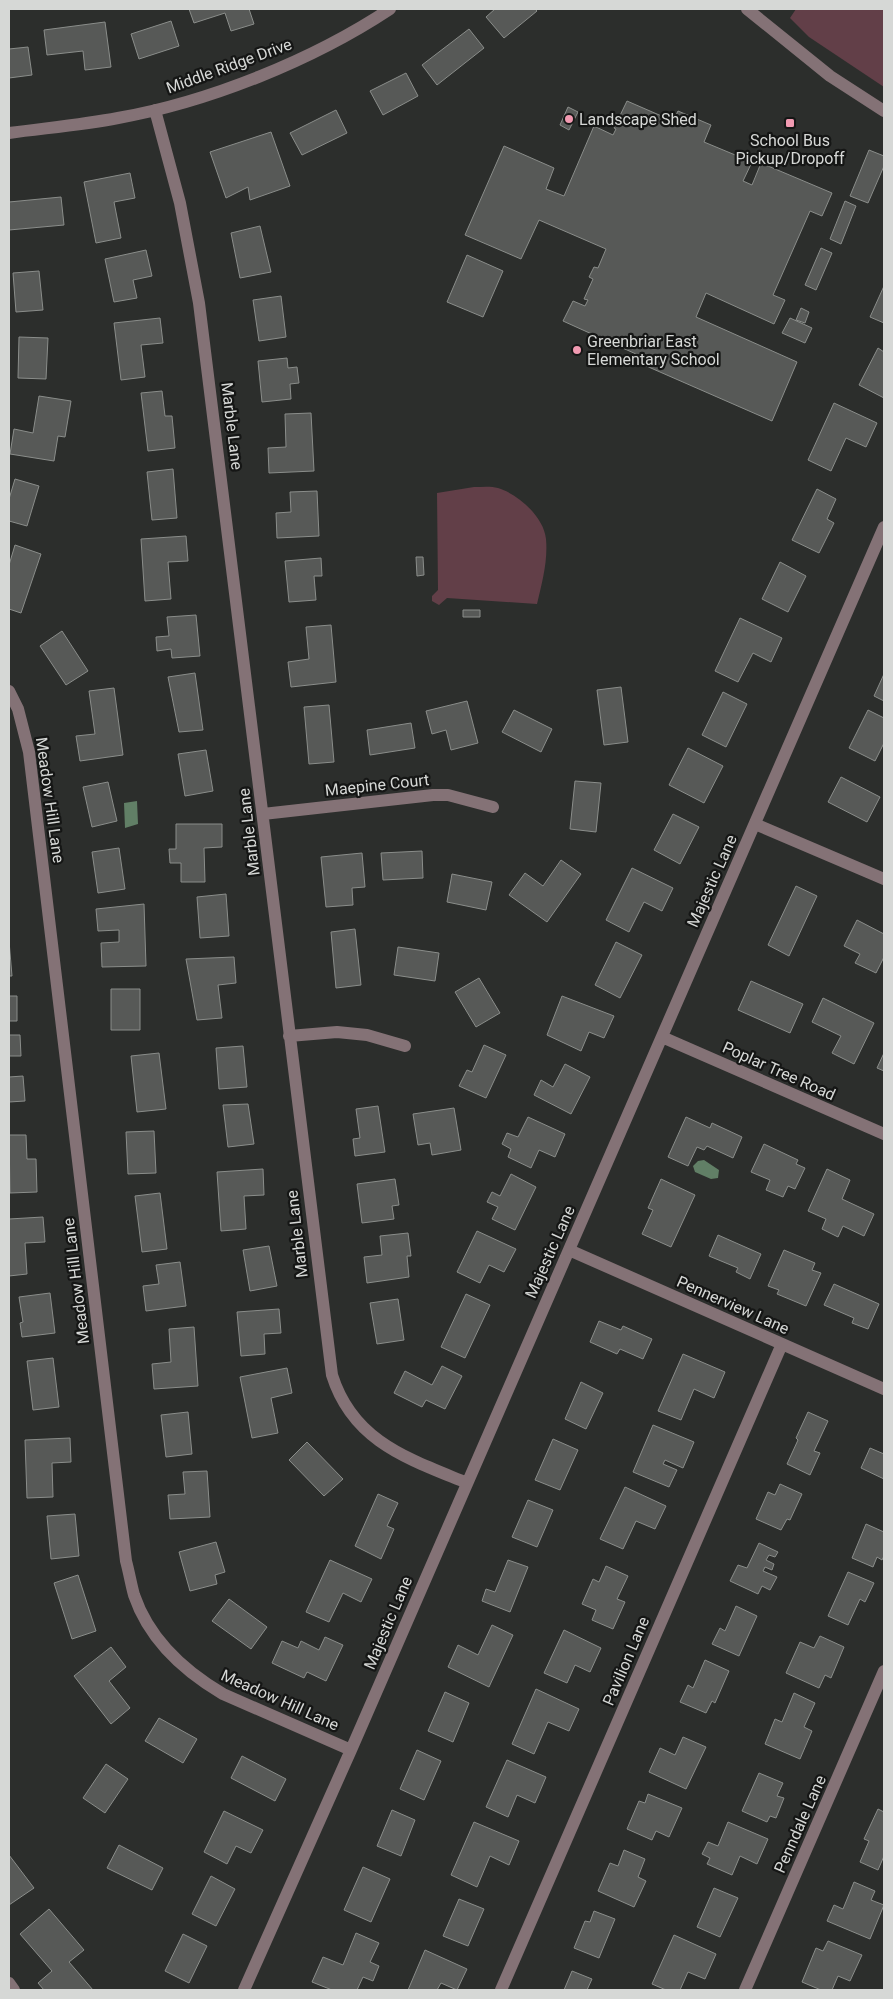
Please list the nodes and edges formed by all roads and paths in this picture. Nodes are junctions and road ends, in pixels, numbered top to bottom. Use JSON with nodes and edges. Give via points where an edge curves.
{"nodes":[{"id":1,"x":390,"y":9,"type":"edge"},
{"id":2,"x":747,"y":9,"type":"edge"},
{"id":3,"x":155,"y":110,"type":"junction"},
{"id":4,"x":884,"y":111,"type":"edge"},
{"id":5,"x":9,"y":133,"type":"edge"},
{"id":6,"x":884,"y":527,"type":"edge"},
{"id":7,"x":9,"y":691,"type":"edge"},
{"id":8,"x":493,"y":807,"type":"dead end"},
{"id":9,"x":263,"y":814,"type":"junction"},
{"id":10,"x":755,"y":824,"type":"junction"},
{"id":11,"x":884,"y":880,"type":"edge"},
{"id":12,"x":290,"y":1036,"type":"junction"},
{"id":13,"x":662,"y":1037,"type":"junction"},
{"id":14,"x":405,"y":1046,"type":"dead end"},
{"id":15,"x":884,"y":1134,"type":"edge"},
{"id":16,"x":569,"y":1250,"type":"junction"},
{"id":17,"x":782,"y":1344,"type":"junction"},
{"id":18,"x":884,"y":1389,"type":"edge"},
{"id":19,"x":467,"y":1483,"type":"junction"},
{"id":20,"x":884,"y":1671,"type":"edge"},
{"id":21,"x":351,"y":1750,"type":"junction"},
{"id":22,"x":9,"y":1983,"type":"edge"},
{"id":23,"x":14,"y":1990,"type":"edge"},
{"id":24,"x":244,"y":1990,"type":"edge"},
{"id":25,"x":500,"y":1990,"type":"edge"},
{"id":26,"x":745,"y":1990,"type":"edge"}],
"edges":[{"from":1,"to":3,"type":"street","name":"Middle Ridge Drive","via":[[330,44],[266,73]]},
{"from":2,"to":4,"type":"street","via":[[830,76]]},
{"from":3,"to":5,"type":"street","name":"Middle Ridge Drive","via":[[90,123]]},
{"from":3,"to":9,"type":"street","name":"Marble Lane","via":[[180,203],[199,303]]},
{"from":6,"to":10,"type":"street","name":"Majestic Lane"},
{"from":7,"to":21,"type":"street","name":"Meadow Hill Lane","via":[[18,709],[29,752],[126,1561],[135,1595],[158,1638],[173,1657],[203,1682],[223,1694]]},
{"from":8,"to":9,"type":"street","name":"Maepine Court","via":[[448,795],[433,795]]},
{"from":9,"to":12,"type":"street","name":"Marble Lane"},
{"from":10,"to":11,"type":"street"},
{"from":10,"to":13,"type":"street","name":"Majestic Lane"},
{"from":12,"to":14,"type":"street","via":[[337,1032],[366,1035]]},
{"from":12,"to":19,"type":"street","name":"Marble Lane","via":[[336,1388],[369,1435],[412,1460]]},
{"from":13,"to":15,"type":"street","name":"Poplar Tree Road"},
{"from":13,"to":16,"type":"street","name":"Majestic Lane"},
{"from":16,"to":17,"type":"street","name":"Pennerview Lane"},
{"from":16,"to":19,"type":"street","name":"Majestic Lane"},
{"from":17,"to":18,"type":"street","name":"Pennerview Lane"},
{"from":17,"to":25,"type":"street","name":"Pavilion Lane"},
{"from":19,"to":21,"type":"street","name":"Majestic Lane"},
{"from":20,"to":26,"type":"street","name":"Penndale Lane"},
{"from":21,"to":24,"type":"street","name":"Majestic Lane"},
{"from":22,"to":23,"type":"street"}]}
